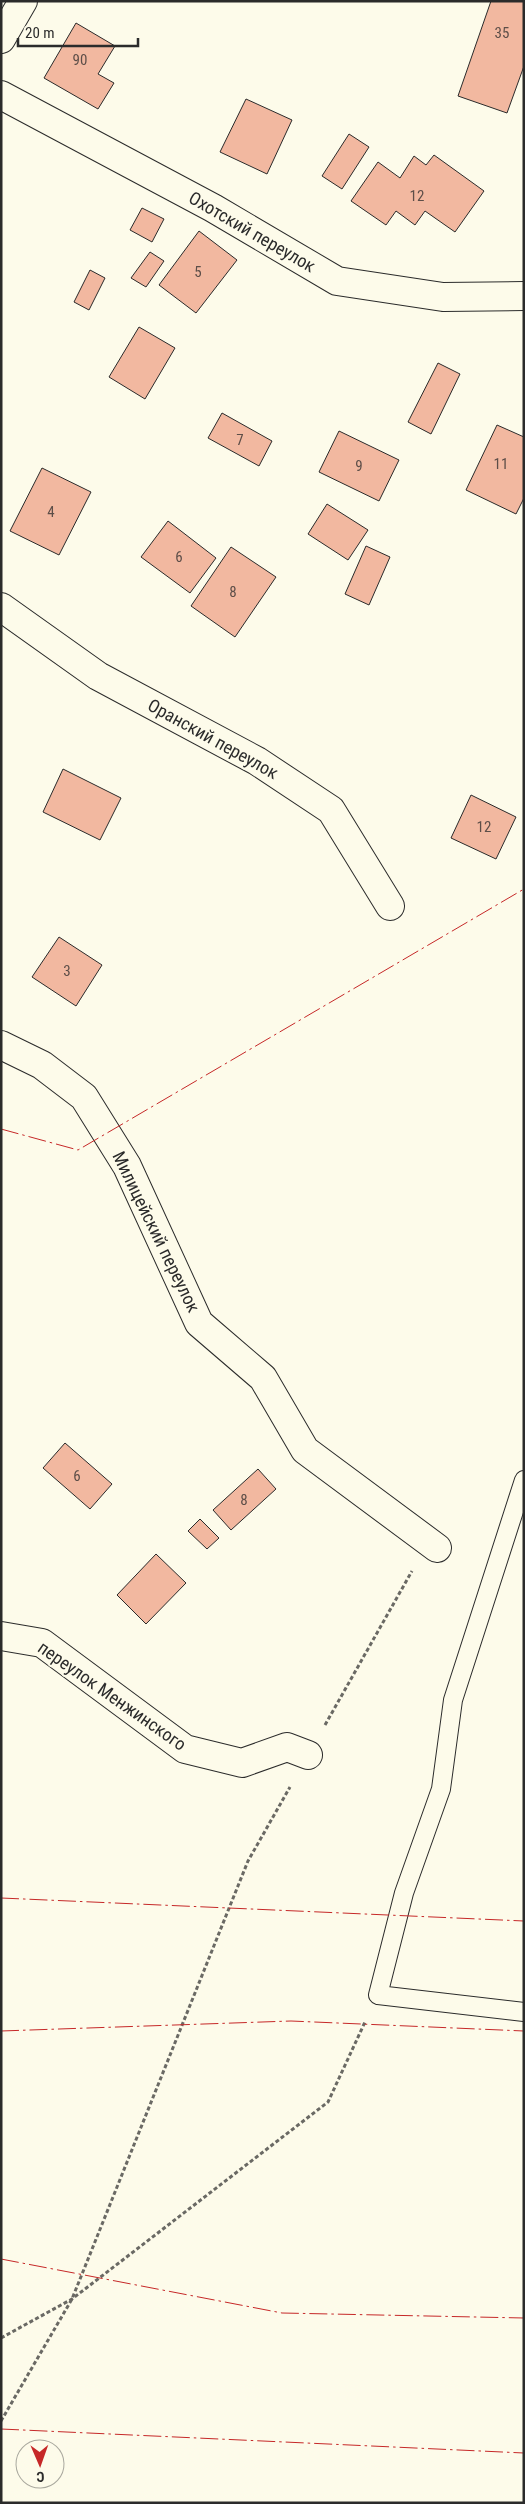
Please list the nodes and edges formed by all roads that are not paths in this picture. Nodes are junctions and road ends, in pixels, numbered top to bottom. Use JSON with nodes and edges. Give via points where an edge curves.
{"nodes":[{"id":1,"x":23,"y":1,"type":"edge"},
{"id":2,"x":1,"y":39,"type":"edge"},
{"id":3,"x":1,"y":96,"type":"edge"},
{"id":4,"x":524,"y":296,"type":"edge"},
{"id":5,"x":1,"y":608,"type":"edge"},
{"id":6,"x":390,"y":906,"type":"dead end"},
{"id":7,"x":1,"y":1045,"type":"edge"},
{"id":8,"x":524,"y":1480,"type":"edge"},
{"id":9,"x":437,"y":1548,"type":"road end"},
{"id":10,"x":1,"y":1636,"type":"edge"},
{"id":11,"x":308,"y":1755,"type":"road end"},
{"id":12,"x":524,"y":2012,"type":"edge"}],
"edges":[{"from":1,"to":2,"type":"street"},
{"from":3,"to":4,"type":"street","name":"Охотский переулок","via":[[213,208],[337,281],[443,297]]},
{"from":5,"to":6,"type":"street","name":"Оранский переулок","via":[[98,676],[257,761],[331,810]]},
{"from":7,"to":9,"type":"street","name":"Милицейский переулок","via":[[42,1065],[84,1097],[127,1166],[199,1323],[263,1378],[305,1450]]},
{"from":8,"to":12,"type":"lane","via":[[453,1700],[441,1789],[404,1893],[378,1995]]},
{"from":10,"to":11,"type":"street","name":"переулок Менжинского","via":[[42,1642],[185,1749],[242,1763],[288,1748]]}]}
